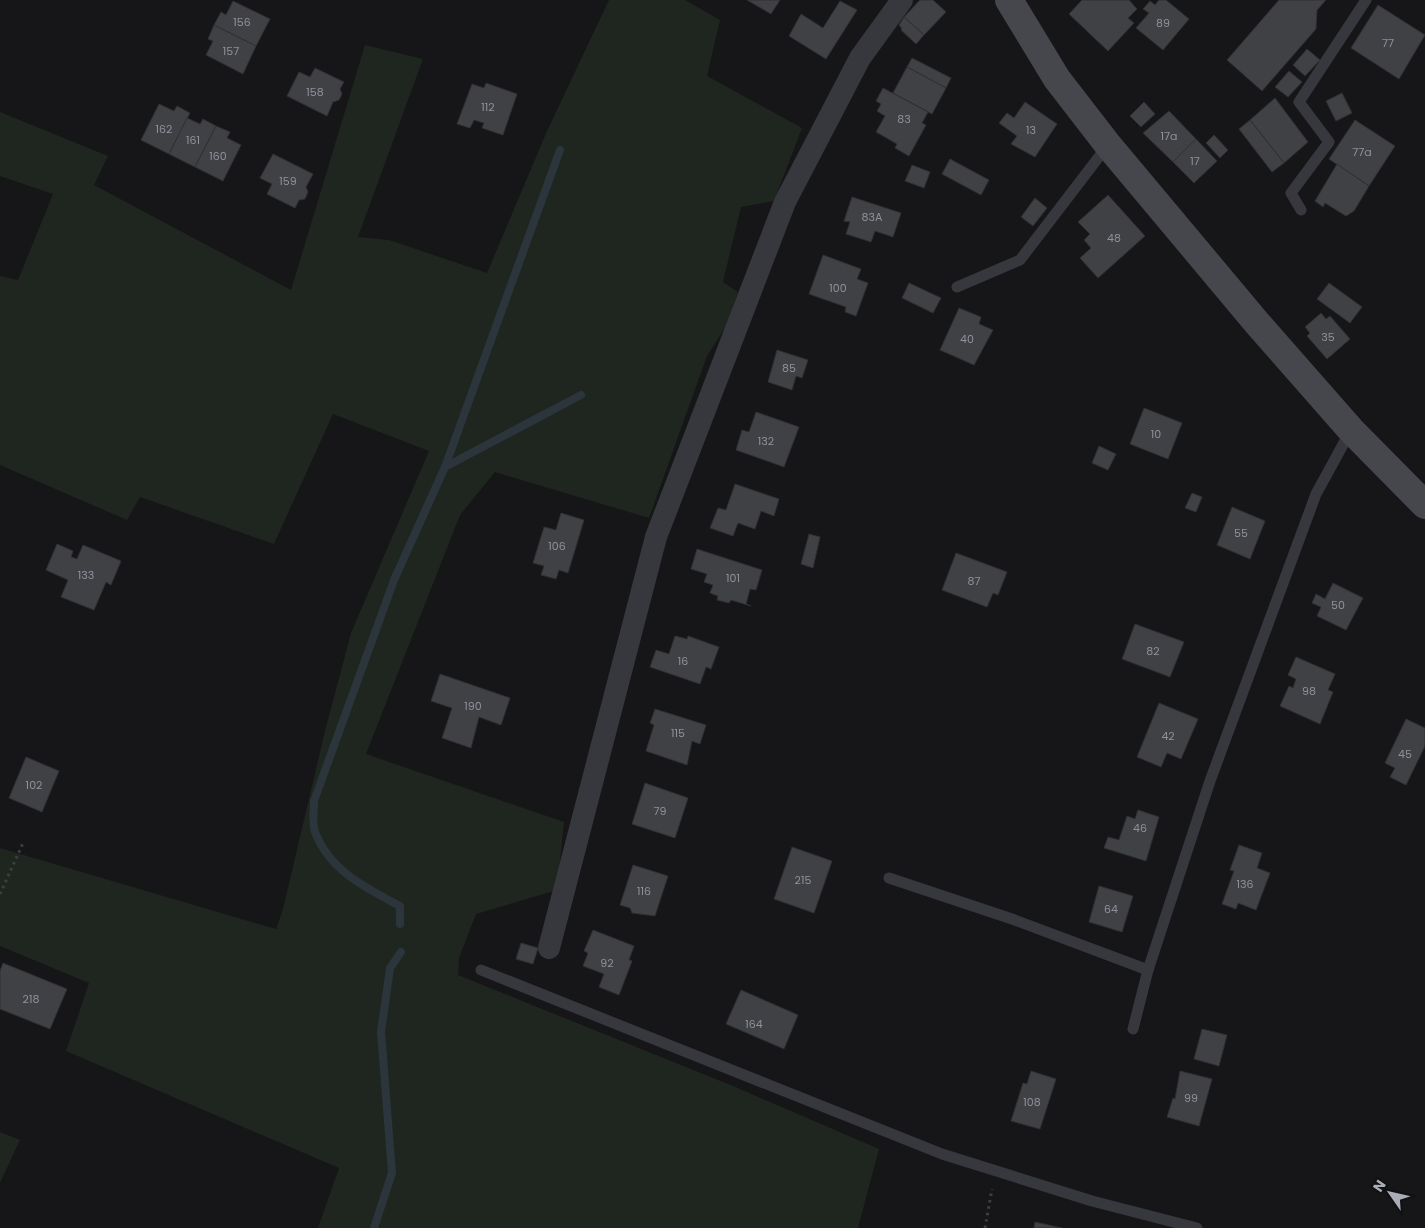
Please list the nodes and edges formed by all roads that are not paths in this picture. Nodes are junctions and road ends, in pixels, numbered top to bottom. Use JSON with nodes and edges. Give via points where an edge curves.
{"nodes":[{"id":1,"x":902,"y":0,"type":"edge"},
{"id":2,"x":1009,"y":0,"type":"edge"},
{"id":3,"x":1366,"y":0,"type":"edge"},
{"id":4,"x":1108,"y":145,"type":"junction"},
{"id":5,"x":1301,"y":210,"type":"dead end"},
{"id":6,"x":957,"y":288,"type":"dead end"},
{"id":7,"x":1351,"y":430,"type":"junction"},
{"id":8,"x":1425,"y":505,"type":"edge"},
{"id":9,"x":889,"y":878,"type":"dead end"},
{"id":10,"x":549,"y":948,"type":"dead end"},
{"id":11,"x":481,"y":970,"type":"dead end"},
{"id":12,"x":1148,"y":970,"type":"junction"},
{"id":13,"x":1133,"y":1029,"type":"dead end"},
{"id":14,"x":1197,"y":1228,"type":"edge"}],
"edges":[{"from":1,"to":10,"type":"street","via":[[860,58],[785,202],[656,537]]},
{"from":2,"to":4,"type":"main road","via":[[1057,79]]},
{"from":3,"to":5,"type":"lane","via":[[1298,102],[1329,142],[1291,193]]},
{"from":4,"to":6,"type":"lane","via":[[1020,260]]},
{"from":4,"to":7,"type":"main road"},
{"from":7,"to":8,"type":"main road"},
{"from":7,"to":12,"type":"lane","via":[[1316,494],[1210,781]]},
{"from":9,"to":12,"type":"lane","via":[[1012,919]]},
{"from":11,"to":14,"type":"lane","via":[[942,1154],[1092,1202]]},
{"from":12,"to":13,"type":"lane"}]}
